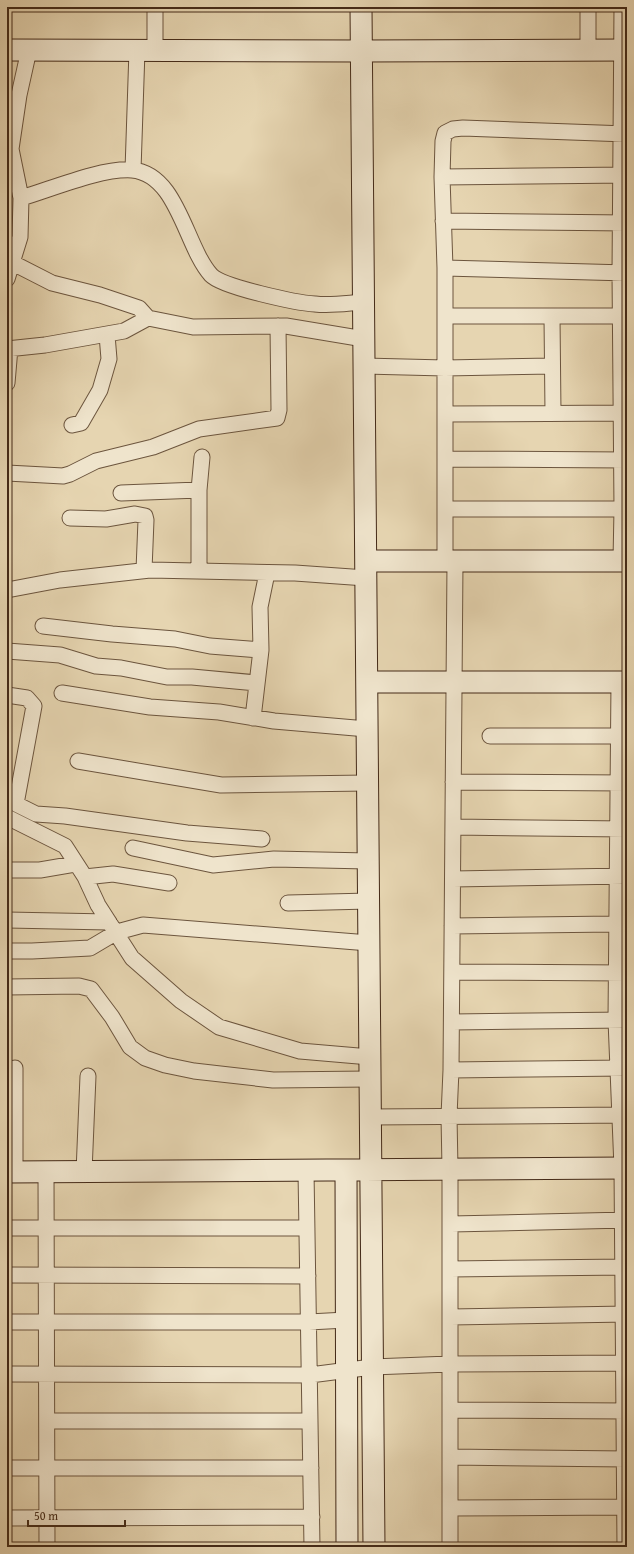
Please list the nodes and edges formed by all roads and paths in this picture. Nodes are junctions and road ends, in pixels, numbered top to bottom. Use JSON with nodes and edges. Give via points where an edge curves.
{"nodes":[{"id":1,"x":155,"y":7,"type":"edge"},
{"id":2,"x":361,"y":7,"type":"edge"},
{"id":3,"x":588,"y":7,"type":"edge"},
{"id":4,"x":622,"y":7,"type":"edge"},
{"id":5,"x":7,"y":50,"type":"edge"},
{"id":6,"x":29,"y":50,"type":"junction"},
{"id":7,"x":146,"y":50,"type":"junction"},
{"id":8,"x":588,"y":50,"type":"junction"},
{"id":9,"x":624,"y":50,"type":"edge"},
{"id":10,"x":362,"y":51,"type":"junction"},
{"id":11,"x":18,"y":95,"type":"junction"},
{"id":12,"x":7,"y":117,"type":"edge"},
{"id":13,"x":624,"y":134,"type":"edge"},
{"id":14,"x":133,"y":170,"type":"junction"},
{"id":15,"x":624,"y":175,"type":"edge"},
{"id":16,"x":442,"y":177,"type":"junction"},
{"id":17,"x":21,"y":198,"type":"junction"},
{"id":18,"x":443,"y":221,"type":"junction"},
{"id":19,"x":624,"y":223,"type":"edge"},
{"id":20,"x":10,"y":261,"type":"edge"},
{"id":21,"x":445,"y":268,"type":"junction"},
{"id":22,"x":623,"y":273,"type":"edge"},
{"id":23,"x":7,"y":279,"type":"edge"},
{"id":24,"x":364,"y":302,"type":"junction"},
{"id":25,"x":445,"y":316,"type":"junction"},
{"id":26,"x":624,"y":316,"type":"edge"},
{"id":27,"x":552,"y":317,"type":"junction"},
{"id":28,"x":148,"y":318,"type":"junction"},
{"id":29,"x":278,"y":326,"type":"junction"},
{"id":30,"x":107,"y":335,"type":"junction"},
{"id":31,"x":364,"y":339,"type":"junction"},
{"id":32,"x":8,"y":349,"type":"edge"},
{"id":33,"x":364,"y":366,"type":"junction"},
{"id":34,"x":552,"y":366,"type":"junction"},
{"id":35,"x":624,"y":367,"type":"edge"},
{"id":36,"x":445,"y":368,"type":"junction"},
{"id":37,"x":7,"y":383,"type":"edge"},
{"id":38,"x":553,"y":413,"type":"junction"},
{"id":39,"x":624,"y":413,"type":"edge"},
{"id":40,"x":445,"y":414,"type":"junction"},
{"id":41,"x":72,"y":425,"type":"dead end"},
{"id":42,"x":202,"y":457,"type":"dead end"},
{"id":43,"x":445,"y":459,"type":"junction"},
{"id":44,"x":625,"y":460,"type":"edge"},
{"id":45,"x":7,"y":473,"type":"edge"},
{"id":46,"x":198,"y":490,"type":"junction"},
{"id":47,"x":121,"y":493,"type":"dead end"},
{"id":48,"x":445,"y":509,"type":"junction"},
{"id":49,"x":625,"y":509,"type":"edge"},
{"id":50,"x":70,"y":518,"type":"dead end"},
{"id":51,"x":624,"y":561,"type":"edge"},
{"id":52,"x":450,"y":562,"type":"junction"},
{"id":53,"x":144,"y":570,"type":"junction"},
{"id":54,"x":366,"y":570,"type":"junction"},
{"id":55,"x":198,"y":571,"type":"junction"},
{"id":56,"x":267,"y":573,"type":"junction"},
{"id":57,"x":7,"y":590,"type":"edge"},
{"id":58,"x":42,"y":626,"type":"dead end"},
{"id":59,"x":260,"y":650,"type":"junction"},
{"id":60,"x":7,"y":651,"type":"edge"},
{"id":61,"x":367,"y":682,"type":"junction"},
{"id":62,"x":623,"y":682,"type":"edge"},
{"id":63,"x":454,"y":683,"type":"junction"},
{"id":64,"x":257,"y":684,"type":"junction"},
{"id":65,"x":62,"y":692,"type":"dead end"},
{"id":66,"x":7,"y":695,"type":"edge"},
{"id":67,"x":253,"y":718,"type":"junction"},
{"id":68,"x":367,"y":729,"type":"junction"},
{"id":69,"x":490,"y":736,"type":"dead end"},
{"id":70,"x":623,"y":736,"type":"edge"},
{"id":71,"x":78,"y":761,"type":"dead end"},
{"id":72,"x":453,"y":782,"type":"junction"},
{"id":73,"x":368,"y":783,"type":"junction"},
{"id":74,"x":623,"y":783,"type":"edge"},
{"id":75,"x":7,"y":817,"type":"edge"},
{"id":76,"x":453,"y":828,"type":"junction"},
{"id":77,"x":623,"y":829,"type":"edge"},
{"id":78,"x":262,"y":840,"type":"dead end"},
{"id":79,"x":133,"y":848,"type":"dead end"},
{"id":80,"x":368,"y":861,"type":"junction"},
{"id":81,"x":75,"y":864,"type":"junction"},
{"id":82,"x":7,"y":870,"type":"edge"},
{"id":83,"x":622,"y":876,"type":"edge"},
{"id":84,"x":85,"y":877,"type":"junction"},
{"id":85,"x":452,"y":879,"type":"junction"},
{"id":86,"x":168,"y":883,"type":"dead end"},
{"id":87,"x":369,"y":901,"type":"junction"},
{"id":88,"x":288,"y":903,"type":"dead end"},
{"id":89,"x":7,"y":920,"type":"edge"},
{"id":90,"x":615,"y":924,"type":"junction"},
{"id":91,"x":452,"y":926,"type":"junction"},
{"id":92,"x":113,"y":927,"type":"junction"},
{"id":93,"x":369,"y":943,"type":"junction"},
{"id":94,"x":7,"y":951,"type":"edge"},
{"id":95,"x":452,"y":972,"type":"junction"},
{"id":96,"x":621,"y":973,"type":"edge"},
{"id":97,"x":7,"y":987,"type":"edge"},
{"id":98,"x":621,"y":1020,"type":"edge"},
{"id":99,"x":452,"y":1022,"type":"junction"},
{"id":100,"x":370,"y":1057,"type":"junction"},
{"id":101,"x":15,"y":1068,"type":"dead end"},
{"id":102,"x":622,"y":1068,"type":"edge"},
{"id":103,"x":451,"y":1070,"type":"junction"},
{"id":104,"x":88,"y":1076,"type":"dead end"},
{"id":105,"x":370,"y":1079,"type":"junction"},
{"id":106,"x":623,"y":1115,"type":"edge"},
{"id":107,"x":370,"y":1116,"type":"junction"},
{"id":108,"x":449,"y":1116,"type":"junction"},
{"id":109,"x":624,"y":1168,"type":"edge"},
{"id":110,"x":450,"y":1169,"type":"junction"},
{"id":111,"x":346,"y":1170,"type":"junction"},
{"id":112,"x":371,"y":1170,"type":"junction"},
{"id":113,"x":306,"y":1171,"type":"junction"},
{"id":114,"x":11,"y":1172,"type":"edge"},
{"id":115,"x":46,"y":1172,"type":"junction"},
{"id":116,"x":84,"y":1172,"type":"junction"},
{"id":117,"x":625,"y":1220,"type":"edge"},
{"id":118,"x":450,"y":1224,"type":"junction"},
{"id":119,"x":7,"y":1228,"type":"edge"},
{"id":120,"x":46,"y":1228,"type":"junction"},
{"id":121,"x":307,"y":1228,"type":"junction"},
{"id":122,"x":625,"y":1267,"type":"edge"},
{"id":123,"x":450,"y":1269,"type":"junction"},
{"id":124,"x":7,"y":1275,"type":"edge"},
{"id":125,"x":47,"y":1275,"type":"junction"},
{"id":126,"x":308,"y":1276,"type":"junction"},
{"id":127,"x":625,"y":1314,"type":"edge"},
{"id":128,"x":451,"y":1317,"type":"junction"},
{"id":129,"x":346,"y":1320,"type":"junction"},
{"id":130,"x":7,"y":1322,"type":"edge"},
{"id":131,"x":47,"y":1322,"type":"junction"},
{"id":132,"x":309,"y":1322,"type":"junction"},
{"id":133,"x":625,"y":1363,"type":"edge"},
{"id":134,"x":450,"y":1364,"type":"junction"},
{"id":135,"x":372,"y":1367,"type":"junction"},
{"id":136,"x":347,"y":1370,"type":"junction"},
{"id":137,"x":47,"y":1373,"type":"junction"},
{"id":138,"x":7,"y":1374,"type":"edge"},
{"id":139,"x":310,"y":1375,"type":"junction"},
{"id":140,"x":451,"y":1410,"type":"junction"},
{"id":141,"x":626,"y":1411,"type":"edge"},
{"id":142,"x":47,"y":1421,"type":"junction"},
{"id":143,"x":310,"y":1421,"type":"junction"},
{"id":144,"x":450,"y":1457,"type":"junction"},
{"id":145,"x":625,"y":1459,"type":"edge"},
{"id":146,"x":47,"y":1467,"type":"junction"},
{"id":147,"x":7,"y":1468,"type":"edge"},
{"id":148,"x":311,"y":1468,"type":"junction"},
{"id":149,"x":625,"y":1507,"type":"junction"},
{"id":150,"x":450,"y":1508,"type":"junction"},
{"id":151,"x":312,"y":1517,"type":"junction"},
{"id":152,"x":7,"y":1518,"type":"edge"},
{"id":153,"x":47,"y":1518,"type":"junction"},
{"id":154,"x":47,"y":1547,"type":"edge"},
{"id":155,"x":312,"y":1547,"type":"edge"},
{"id":156,"x":347,"y":1547,"type":"edge"},
{"id":157,"x":374,"y":1547,"type":"edge"},
{"id":158,"x":450,"y":1547,"type":"edge"},
{"id":159,"x":625,"y":1547,"type":"edge"}],
"edges":[{"from":1,"to":7,"type":"street"},
{"from":2,"to":10,"type":"street"},
{"from":3,"to":8,"type":"street"},
{"from":4,"to":9,"type":"street"},
{"from":5,"to":6,"type":"street"},
{"from":6,"to":7,"type":"street"},
{"from":6,"to":11,"type":"street"},
{"from":7,"to":10,"type":"street"},
{"from":7,"to":14,"type":"street"},
{"from":8,"to":9,"type":"street"},
{"from":8,"to":10,"type":"street"},
{"from":9,"to":13,"type":"street"},
{"from":10,"to":24,"type":"street"},
{"from":11,"to":12,"type":"street"},
{"from":11,"to":17,"type":"street","via":[[11,149]]},
{"from":13,"to":15,"type":"street"},
{"from":13,"to":16,"type":"street","via":[[453,129],[445,133],[443,141]]},
{"from":14,"to":17,"type":"street","via":[[101,173]]},
{"from":14,"to":24,"type":"street","via":[[154,178],[164,188],[177,209],[188,236],[211,275],[218,281],[306,303]]},
{"from":15,"to":16,"type":"street"},
{"from":15,"to":19,"type":"street"},
{"from":16,"to":18,"type":"street"},
{"from":17,"to":20,"type":"street","via":[[20,237]]},
{"from":18,"to":19,"type":"street"},
{"from":18,"to":21,"type":"street"},
{"from":19,"to":22,"type":"street"},
{"from":20,"to":23,"type":"street"},
{"from":20,"to":28,"type":"street","via":[[52,283],[139,308]]},
{"from":21,"to":22,"type":"street"},
{"from":21,"to":25,"type":"street"},
{"from":22,"to":26,"type":"street"},
{"from":24,"to":31,"type":"street"},
{"from":25,"to":27,"type":"street"},
{"from":25,"to":36,"type":"street"},
{"from":26,"to":27,"type":"street"},
{"from":26,"to":35,"type":"street"},
{"from":27,"to":34,"type":"street"},
{"from":28,"to":29,"type":"street","via":[[193,327]]},
{"from":28,"to":30,"type":"street","via":[[124,331]]},
{"from":29,"to":31,"type":"street"},
{"from":29,"to":45,"type":"street","via":[[277,418],[199,429],[153,447],[96,461],[63,476]]},
{"from":30,"to":32,"type":"street"},
{"from":30,"to":41,"type":"street","via":[[108,359],[100,390],[81,423]]},
{"from":31,"to":33,"type":"street"},
{"from":32,"to":37,"type":"street"},
{"from":33,"to":36,"type":"street"},
{"from":33,"to":54,"type":"street"},
{"from":34,"to":36,"type":"street"},
{"from":34,"to":38,"type":"street"},
{"from":35,"to":39,"type":"street"},
{"from":36,"to":40,"type":"street"},
{"from":38,"to":39,"type":"street"},
{"from":38,"to":40,"type":"street"},
{"from":39,"to":44,"type":"street"},
{"from":40,"to":43,"type":"street"},
{"from":42,"to":46,"type":"street"},
{"from":43,"to":44,"type":"street"},
{"from":43,"to":48,"type":"street"},
{"from":44,"to":49,"type":"street"},
{"from":46,"to":47,"type":"street"},
{"from":46,"to":55,"type":"street"},
{"from":48,"to":49,"type":"street"},
{"from":48,"to":52,"type":"street"},
{"from":49,"to":51,"type":"street"},
{"from":50,"to":53,"type":"street","via":[[106,520],[135,514],[145,516]]},
{"from":51,"to":52,"type":"street"},
{"from":52,"to":54,"type":"street"},
{"from":52,"to":63,"type":"street"},
{"from":53,"to":55,"type":"street"},
{"from":53,"to":57,"type":"street","via":[[60,580]]},
{"from":54,"to":56,"type":"street"},
{"from":54,"to":61,"type":"street"},
{"from":55,"to":56,"type":"street"},
{"from":56,"to":59,"type":"street","via":[[260,607]]},
{"from":58,"to":59,"type":"street"},
{"from":59,"to":64,"type":"street"},
{"from":60,"to":64,"type":"street","via":[[60,655],[96,666],[167,677]]},
{"from":61,"to":63,"type":"street"},
{"from":61,"to":68,"type":"street"},
{"from":62,"to":63,"type":"street"},
{"from":62,"to":70,"type":"street"},
{"from":63,"to":72,"type":"street"},
{"from":64,"to":67,"type":"street"},
{"from":65,"to":67,"type":"street","via":[[150,707],[219,712]]},
{"from":66,"to":78,"type":"street","via":[[26,698],[34,706],[16,804],[36,814]]},
{"from":67,"to":68,"type":"street"},
{"from":68,"to":73,"type":"street"},
{"from":69,"to":70,"type":"street"},
{"from":70,"to":74,"type":"street"},
{"from":71,"to":73,"type":"street","via":[[221,785]]},
{"from":72,"to":74,"type":"street"},
{"from":72,"to":76,"type":"street"},
{"from":73,"to":80,"type":"street"},
{"from":74,"to":77,"type":"street"},
{"from":75,"to":81,"type":"street","via":[[65,846]]},
{"from":76,"to":77,"type":"street"},
{"from":76,"to":85,"type":"street"},
{"from":77,"to":83,"type":"street"},
{"from":79,"to":80,"type":"street","via":[[213,865],[274,859]]},
{"from":80,"to":87,"type":"street"},
{"from":81,"to":82,"type":"street","via":[[40,870]]},
{"from":81,"to":84,"type":"street"},
{"from":83,"to":85,"type":"street"},
{"from":83,"to":90,"type":"street"},
{"from":84,"to":86,"type":"street","via":[[113,874]]},
{"from":84,"to":92,"type":"street","via":[[98,905]]},
{"from":85,"to":91,"type":"street"},
{"from":87,"to":88,"type":"street"},
{"from":87,"to":93,"type":"street"},
{"from":89,"to":92,"type":"street"},
{"from":90,"to":91,"type":"street"},
{"from":90,"to":96,"type":"street"},
{"from":91,"to":95,"type":"street"},
{"from":92,"to":93,"type":"street","via":[[143,925]]},
{"from":92,"to":94,"type":"street","via":[[90,948]]},
{"from":92,"to":100,"type":"street","via":[[132,958],[181,1001],[219,1027],[300,1051]]},
{"from":93,"to":100,"type":"street"},
{"from":95,"to":96,"type":"street"},
{"from":95,"to":99,"type":"street"},
{"from":96,"to":98,"type":"street"},
{"from":97,"to":105,"type":"street","via":[[79,986],[91,989],[130,1047],[145,1058],[165,1065],[273,1080]]},
{"from":98,"to":99,"type":"street"},
{"from":98,"to":102,"type":"street"},
{"from":99,"to":103,"type":"street"},
{"from":100,"to":105,"type":"street"},
{"from":101,"to":114,"type":"street"},
{"from":102,"to":103,"type":"street"},
{"from":102,"to":106,"type":"street"},
{"from":103,"to":108,"type":"street"},
{"from":104,"to":116,"type":"street"},
{"from":105,"to":107,"type":"street"},
{"from":106,"to":108,"type":"street"},
{"from":106,"to":109,"type":"street"},
{"from":107,"to":108,"type":"street"},
{"from":107,"to":112,"type":"street"},
{"from":108,"to":110,"type":"street"},
{"from":109,"to":110,"type":"street"},
{"from":109,"to":117,"type":"street"},
{"from":110,"to":112,"type":"street"},
{"from":110,"to":118,"type":"street"},
{"from":111,"to":112,"type":"street"},
{"from":111,"to":113,"type":"street"},
{"from":111,"to":129,"type":"street"},
{"from":112,"to":135,"type":"street"},
{"from":113,"to":116,"type":"street"},
{"from":113,"to":121,"type":"street"},
{"from":114,"to":115,"type":"street"},
{"from":115,"to":116,"type":"street"},
{"from":115,"to":120,"type":"street"},
{"from":117,"to":118,"type":"street"},
{"from":117,"to":122,"type":"street"},
{"from":118,"to":123,"type":"street"},
{"from":119,"to":120,"type":"street"},
{"from":120,"to":121,"type":"street"},
{"from":120,"to":125,"type":"street"},
{"from":121,"to":126,"type":"street"},
{"from":122,"to":123,"type":"street"},
{"from":122,"to":127,"type":"street"},
{"from":123,"to":128,"type":"street"},
{"from":124,"to":125,"type":"street"},
{"from":125,"to":126,"type":"street"},
{"from":125,"to":131,"type":"street"},
{"from":126,"to":132,"type":"street"},
{"from":127,"to":128,"type":"street"},
{"from":127,"to":133,"type":"street"},
{"from":128,"to":134,"type":"street"},
{"from":129,"to":132,"type":"street"},
{"from":129,"to":136,"type":"street"},
{"from":130,"to":131,"type":"street"},
{"from":131,"to":132,"type":"street"},
{"from":131,"to":137,"type":"street"},
{"from":132,"to":139,"type":"street"},
{"from":133,"to":134,"type":"street"},
{"from":133,"to":141,"type":"street"},
{"from":134,"to":135,"type":"street"},
{"from":134,"to":140,"type":"street"},
{"from":135,"to":136,"type":"street"},
{"from":135,"to":157,"type":"street"},
{"from":136,"to":139,"type":"street"},
{"from":136,"to":156,"type":"street"},
{"from":137,"to":138,"type":"street"},
{"from":137,"to":139,"type":"street"},
{"from":137,"to":142,"type":"street"},
{"from":139,"to":143,"type":"street"},
{"from":140,"to":141,"type":"street"},
{"from":140,"to":144,"type":"street"},
{"from":141,"to":145,"type":"street"},
{"from":142,"to":143,"type":"street"},
{"from":142,"to":146,"type":"street"},
{"from":143,"to":148,"type":"street"},
{"from":144,"to":145,"type":"street"},
{"from":144,"to":150,"type":"street"},
{"from":145,"to":149,"type":"street"},
{"from":146,"to":147,"type":"street"},
{"from":146,"to":148,"type":"street"},
{"from":146,"to":153,"type":"street"},
{"from":148,"to":151,"type":"street"},
{"from":149,"to":150,"type":"street"},
{"from":149,"to":159,"type":"street"},
{"from":150,"to":158,"type":"street"},
{"from":151,"to":153,"type":"street"},
{"from":151,"to":155,"type":"street"},
{"from":152,"to":153,"type":"street"},
{"from":153,"to":154,"type":"street"}]}
